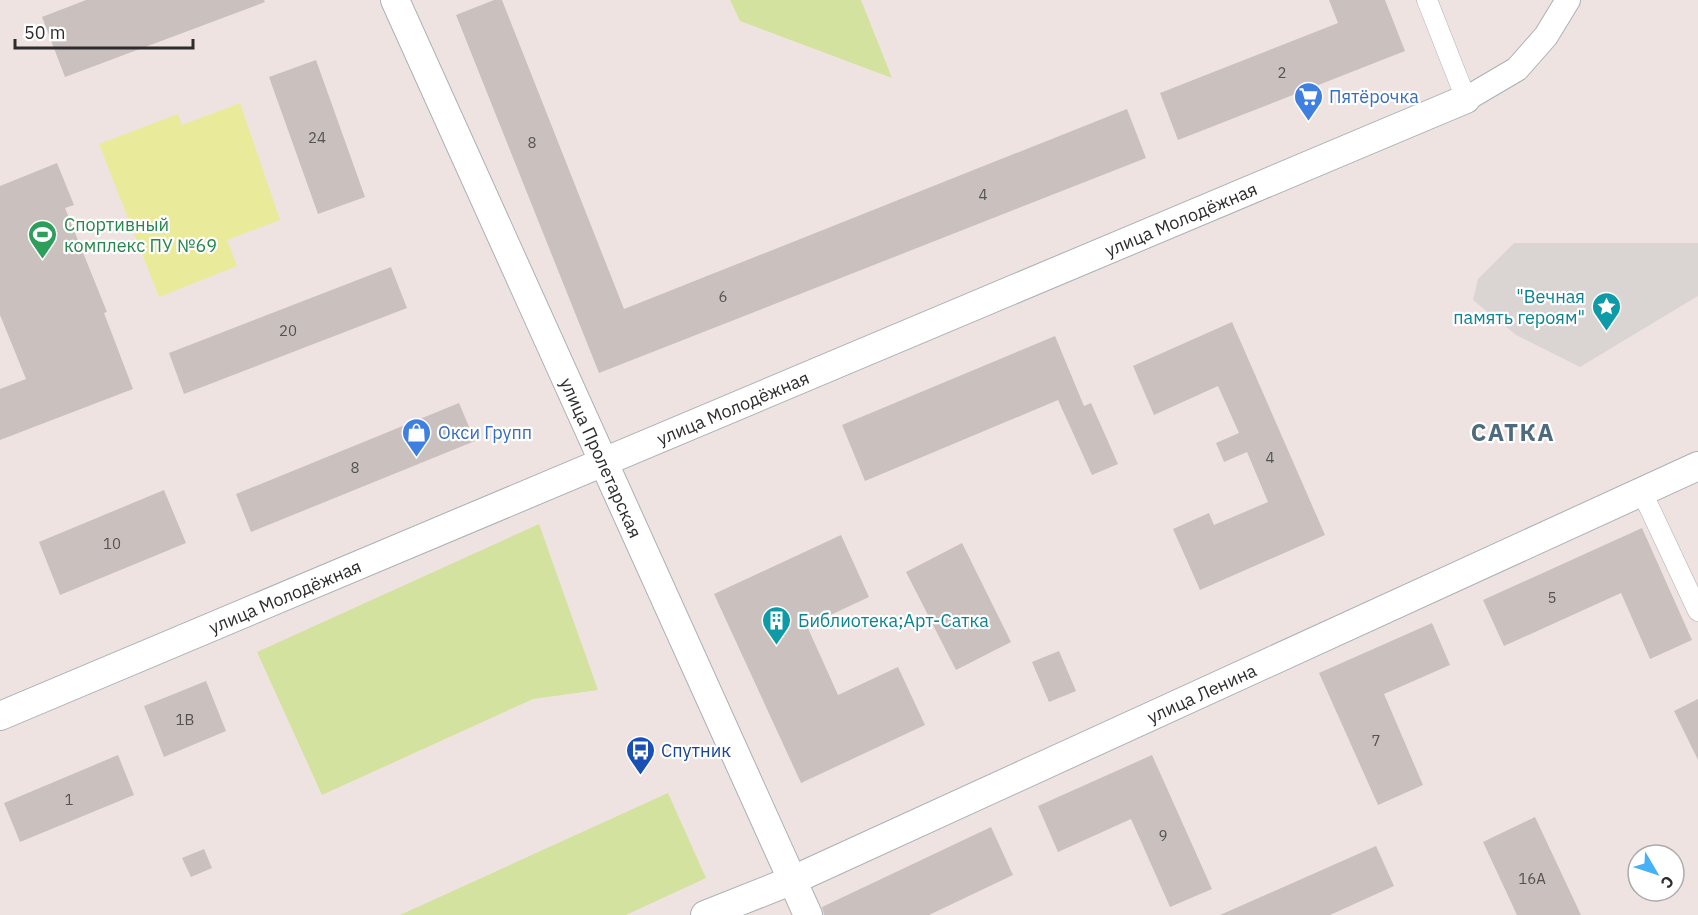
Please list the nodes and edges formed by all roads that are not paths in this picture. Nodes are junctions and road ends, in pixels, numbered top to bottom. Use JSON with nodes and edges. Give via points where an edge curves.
{"nodes":[{"id":1,"x":395,"y":0,"type":"edge"},
{"id":2,"x":1427,"y":0,"type":"edge"},
{"id":3,"x":1568,"y":0,"type":"edge"},
{"id":4,"x":1466,"y":99,"type":"junction"},
{"id":5,"x":604,"y":462,"type":"junction"},
{"id":6,"x":1698,"y":466,"type":"edge"},
{"id":7,"x":1642,"y":492,"type":"junction"},
{"id":8,"x":1698,"y":611,"type":"edge"},
{"id":9,"x":0,"y":716,"type":"edge"},
{"id":10,"x":793,"y":880,"type":"junction"},
{"id":11,"x":705,"y":915,"type":"edge"},
{"id":12,"x":808,"y":915,"type":"edge"}],
"edges":[{"from":1,"to":5,"type":"main road","name":"улица Пролетарская"},
{"from":2,"to":4,"type":"street"},
{"from":3,"to":4,"type":"street","via":[[1546,36],[1517,69]]},
{"from":4,"to":5,"type":"main road","name":"улица Молодёжная"},
{"from":5,"to":9,"type":"main road","name":"улица Молодёжная"},
{"from":5,"to":10,"type":"main road","name":"улица Пролетарская"},
{"from":6,"to":7,"type":"main road","name":"улица Ленина"},
{"from":7,"to":8,"type":"street"},
{"from":7,"to":10,"type":"main road","name":"улица Ленина"},
{"from":10,"to":11,"type":"main road","name":"улица Ленина"},
{"from":10,"to":12,"type":"main road","name":"улица Пролетарская"}]}
